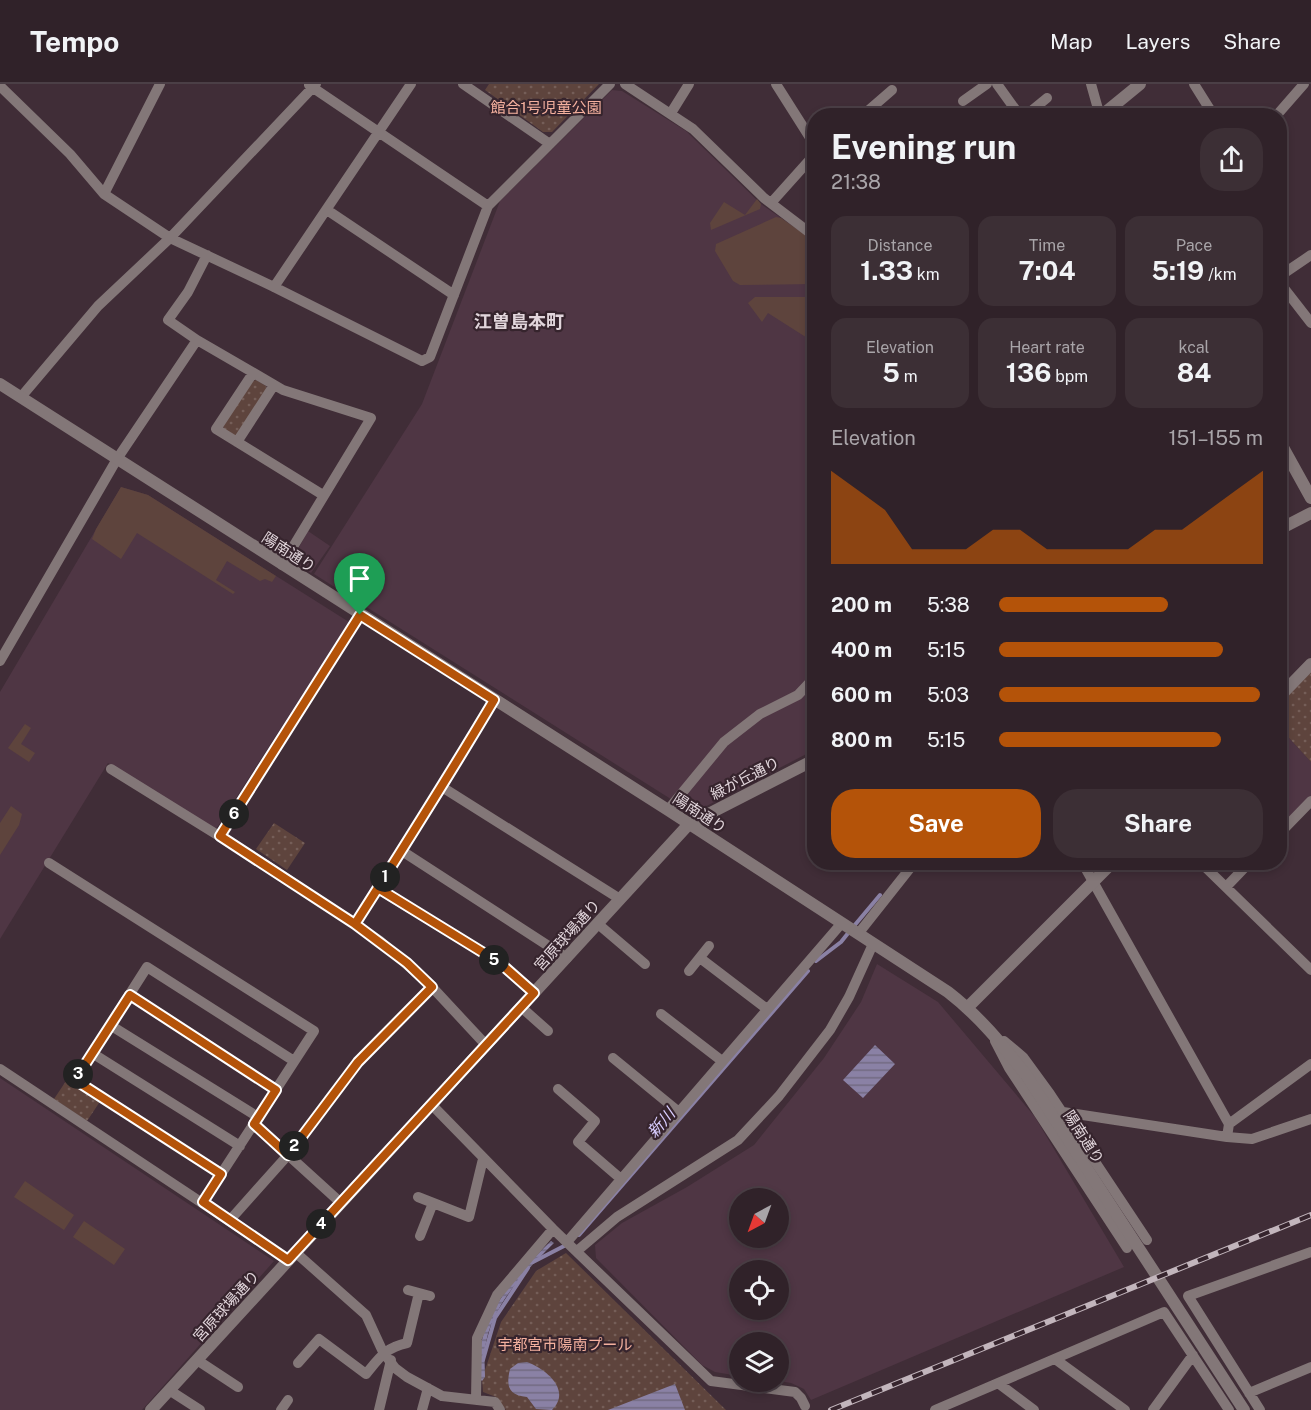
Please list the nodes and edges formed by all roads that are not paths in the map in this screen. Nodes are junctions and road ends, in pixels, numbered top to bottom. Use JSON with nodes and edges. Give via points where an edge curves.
{"nodes":[{"id":1,"x":160,"y":84,"type":"edge"},
{"id":2,"x":411,"y":84,"type":"edge"},
{"id":3,"x":464,"y":84,"type":"edge"},
{"id":4,"x":610,"y":84,"type":"edge"},
{"id":5,"x":625,"y":84,"type":"edge"},
{"id":6,"x":688,"y":84,"type":"edge"},
{"id":7,"x":776,"y":84,"type":"edge"},
{"id":8,"x":987,"y":84,"type":"edge"},
{"id":9,"x":997,"y":84,"type":"edge"},
{"id":10,"x":1091,"y":84,"type":"edge"},
{"id":11,"x":1140,"y":84,"type":"edge"},
{"id":12,"x":1194,"y":84,"type":"edge"},
{"id":13,"x":1304,"y":84,"type":"edge"},
{"id":14,"x":312,"y":85,"type":"edge"},
{"id":15,"x":1,"y":90,"type":"edge"},
{"id":16,"x":892,"y":90,"type":"dead end"},
{"id":17,"x":1047,"y":98,"type":"dead end"},
{"id":18,"x":963,"y":101,"type":"dead end"},
{"id":19,"x":871,"y":108,"type":"edge"},
{"id":20,"x":1016,"y":108,"type":"edge"},
{"id":21,"x":1034,"y":108,"type":"edge"},
{"id":22,"x":1098,"y":108,"type":"edge"},
{"id":23,"x":1110,"y":108,"type":"edge"},
{"id":24,"x":1209,"y":108,"type":"edge"},
{"id":25,"x":1283,"y":108,"type":"edge"},
{"id":26,"x":671,"y":113,"type":"junction"},
{"id":27,"x":378,"y":132,"type":"junction"},
{"id":28,"x":807,"y":133,"type":"edge"},
{"id":29,"x":550,"y":144,"type":"junction"},
{"id":30,"x":807,"y":163,"type":"edge"},
{"id":31,"x":104,"y":194,"type":"junction"},
{"id":32,"x":771,"y":203,"type":"junction"},
{"id":33,"x":488,"y":206,"type":"junction"},
{"id":34,"x":327,"y":210,"type":"junction"},
{"id":35,"x":807,"y":231,"type":"edge"},
{"id":36,"x":170,"y":238,"type":"junction"},
{"id":37,"x":207,"y":255,"type":"junction"},
{"id":38,"x":1310,"y":257,"type":"edge"},
{"id":39,"x":1287,"y":272,"type":"edge"},
{"id":40,"x":274,"y":287,"type":"junction"},
{"id":41,"x":1287,"y":293,"type":"edge"},
{"id":42,"x":454,"y":295,"type":"junction"},
{"id":43,"x":1311,"y":323,"type":"edge"},
{"id":44,"x":197,"y":340,"type":"junction"},
{"id":45,"x":253,"y":373,"type":"junction"},
{"id":46,"x":0,"y":384,"type":"edge"},
{"id":47,"x":274,"y":385,"type":"junction"},
{"id":48,"x":21,"y":397,"type":"junction"},
{"id":49,"x":237,"y":442,"type":"junction"},
{"id":50,"x":1287,"y":455,"type":"edge"},
{"id":51,"x":117,"y":459,"type":"junction"},
{"id":52,"x":323,"y":495,"type":"junction"},
{"id":53,"x":1311,"y":498,"type":"edge"},
{"id":54,"x":1311,"y":513,"type":"edge"},
{"id":55,"x":1287,"y":525,"type":"edge"},
{"id":56,"x":282,"y":565,"type":"junction"},
{"id":57,"x":360,"y":615,"type":"junction"},
{"id":58,"x":0,"y":661,"type":"edge"},
{"id":59,"x":1311,"y":664,"type":"edge"},
{"id":60,"x":807,"y":685,"type":"edge"},
{"id":61,"x":1287,"y":689,"type":"edge"},
{"id":62,"x":494,"y":700,"type":"junction"},
{"id":63,"x":807,"y":764,"type":"edge"},
{"id":64,"x":111,"y":769,"type":"dead end"},
{"id":65,"x":442,"y":787,"type":"junction"},
{"id":66,"x":1311,"y":801,"type":"edge"},
{"id":67,"x":668,"y":810,"type":"junction"},
{"id":68,"x":689,"y":824,"type":"junction"},
{"id":69,"x":1287,"y":826,"type":"edge"},
{"id":70,"x":220,"y":836,"type":"junction"},
{"id":71,"x":402,"y":851,"type":"junction"},
{"id":72,"x":49,"y":863,"type":"dead end"},
{"id":73,"x":909,"y":870,"type":"edge"},
{"id":74,"x":1086,"y":870,"type":"edge"},
{"id":75,"x":1105,"y":870,"type":"edge"},
{"id":76,"x":1208,"y":870,"type":"edge"},
{"id":77,"x":1242,"y":870,"type":"edge"},
{"id":78,"x":1093,"y":882,"type":"junction"},
{"id":79,"x":1226,"y":887,"type":"junction"},
{"id":80,"x":378,"y":888,"type":"junction"},
{"id":81,"x":620,"y":898,"type":"junction"},
{"id":82,"x":355,"y":924,"type":"junction"},
{"id":83,"x":598,"y":924,"type":"junction"},
{"id":84,"x":841,"y":924,"type":"junction"},
{"id":85,"x":858,"y":934,"type":"junction"},
{"id":86,"x":873,"y":944,"type":"junction"},
{"id":87,"x":709,"y":946,"type":"dead end"},
{"id":88,"x":567,"y":958,"type":"junction"},
{"id":89,"x":699,"y":958,"type":"junction"},
{"id":90,"x":645,"y":964,"type":"dead end"},
{"id":91,"x":1311,"y":970,"type":"edge"},
{"id":92,"x":689,"y":971,"type":"dead end"},
{"id":93,"x":432,"y":987,"type":"junction"},
{"id":94,"x":534,"y":993,"type":"junction"},
{"id":95,"x":130,"y":995,"type":"junction"},
{"id":96,"x":521,"y":1007,"type":"junction"},
{"id":97,"x":968,"y":1007,"type":"junction"},
{"id":98,"x":767,"y":1009,"type":"junction"},
{"id":99,"x":661,"y":1014,"type":"dead end"},
{"id":100,"x":110,"y":1025,"type":"junction"},
{"id":101,"x":988,"y":1027,"type":"junction"},
{"id":102,"x":548,"y":1031,"type":"dead end"},
{"id":103,"x":486,"y":1045,"type":"junction"},
{"id":104,"x":92,"y":1053,"type":"junction"},
{"id":105,"x":613,"y":1058,"type":"dead end"},
{"id":106,"x":722,"y":1061,"type":"junction"},
{"id":107,"x":294,"y":1062,"type":"junction"},
{"id":108,"x":1311,"y":1064,"type":"edge"},
{"id":109,"x":0,"y":1070,"type":"edge"},
{"id":110,"x":558,"y":1089,"type":"dead end"},
{"id":111,"x":276,"y":1090,"type":"junction"},
{"id":112,"x":432,"y":1105,"type":"junction"},
{"id":113,"x":679,"y":1112,"type":"junction"},
{"id":114,"x":1063,"y":1112,"type":"junction"},
{"id":115,"x":1311,"y":1119,"type":"edge"},
{"id":116,"x":256,"y":1120,"type":"junction"},
{"id":117,"x":1229,"y":1124,"type":"junction"},
{"id":118,"x":1227,"y":1137,"type":"junction"},
{"id":119,"x":240,"y":1146,"type":"junction"},
{"id":120,"x":288,"y":1155,"type":"junction"},
{"id":121,"x":483,"y":1159,"type":"junction"},
{"id":122,"x":221,"y":1174,"type":"junction"},
{"id":123,"x":621,"y":1179,"type":"junction"},
{"id":124,"x":418,"y":1197,"type":"dead end"},
{"id":125,"x":203,"y":1202,"type":"junction"},
{"id":126,"x":341,"y":1203,"type":"junction"},
{"id":127,"x":433,"y":1203,"type":"junction"},
{"id":128,"x":230,"y":1220,"type":"junction"},
{"id":129,"x":553,"y":1229,"type":"junction"},
{"id":130,"x":420,"y":1236,"type":"dead end"},
{"id":131,"x":1147,"y":1240,"type":"dead end"},
{"id":132,"x":567,"y":1242,"type":"junction"},
{"id":133,"x":1126,"y":1248,"type":"dead end"},
{"id":134,"x":577,"y":1251,"type":"junction"},
{"id":135,"x":1311,"y":1252,"type":"edge"},
{"id":136,"x":291,"y":1256,"type":"junction"},
{"id":137,"x":430,"y":1296,"type":"dead end"},
{"id":138,"x":1192,"y":1355,"type":"junction"},
{"id":139,"x":387,"y":1356,"type":"junction"},
{"id":140,"x":1055,"y":1359,"type":"junction"},
{"id":141,"x":197,"y":1360,"type":"junction"},
{"id":142,"x":298,"y":1363,"type":"dead end"},
{"id":143,"x":1311,"y":1367,"type":"edge"},
{"id":144,"x":998,"y":1383,"type":"junction"},
{"id":145,"x":238,"y":1387,"type":"dead end"},
{"id":146,"x":428,"y":1388,"type":"junction"},
{"id":147,"x":169,"y":1390,"type":"junction"},
{"id":148,"x":1249,"y":1394,"type":"junction"},
{"id":149,"x":288,"y":1400,"type":"dead end"},
{"id":150,"x":476,"y":1400,"type":"junction"},
{"id":151,"x":805,"y":1406,"type":"dead end"},
{"id":152,"x":151,"y":1410,"type":"edge"},
{"id":153,"x":200,"y":1410,"type":"edge"},
{"id":154,"x":281,"y":1410,"type":"edge"},
{"id":155,"x":379,"y":1410,"type":"edge"},
{"id":156,"x":422,"y":1410,"type":"edge"},
{"id":157,"x":500,"y":1410,"type":"edge"},
{"id":158,"x":938,"y":1410,"type":"edge"},
{"id":159,"x":1034,"y":1410,"type":"edge"},
{"id":160,"x":1125,"y":1410,"type":"edge"},
{"id":161,"x":1153,"y":1410,"type":"edge"},
{"id":162,"x":1229,"y":1410,"type":"edge"},
{"id":163,"x":1244,"y":1410,"type":"edge"},
{"id":164,"x":1260,"y":1410,"type":"edge"}],
"edges":[{"from":1,"to":31,"type":"street"},
{"from":2,"to":27,"type":"street"},
{"from":3,"to":29,"type":"street"},
{"from":4,"to":29,"type":"street"},
{"from":5,"to":26,"type":"street"},
{"from":6,"to":26,"type":"street"},
{"from":7,"to":28,"type":"street"},
{"from":8,"to":18,"type":"street"},
{"from":9,"to":20,"type":"street"},
{"from":10,"to":22,"type":"street"},
{"from":11,"to":23,"type":"street"},
{"from":12,"to":24,"type":"street"},
{"from":13,"to":25,"type":"street"},
{"from":14,"to":27,"type":"street"},
{"from":14,"to":36,"type":"street"},
{"from":15,"to":31,"type":"street","via":[[70,154]]},
{"from":16,"to":19,"type":"street"},
{"from":17,"to":21,"type":"street"},
{"from":26,"to":32,"type":"street"},
{"from":27,"to":33,"type":"street"},
{"from":27,"to":34,"type":"street"},
{"from":29,"to":33,"type":"street"},
{"from":30,"to":32,"type":"street"},
{"from":31,"to":36,"type":"street"},
{"from":32,"to":35,"type":"street"},
{"from":33,"to":42,"type":"street"},
{"from":34,"to":40,"type":"street"},
{"from":34,"to":42,"type":"street"},
{"from":36,"to":37,"type":"street"},
{"from":36,"to":48,"type":"street","via":[[98,306]]},
{"from":37,"to":40,"type":"street"},
{"from":37,"to":44,"type":"street","via":[[168,320]]},
{"from":38,"to":39,"type":"street"},
{"from":40,"to":42,"type":"street","via":[[422,361],[430,357]]},
{"from":41,"to":43,"type":"street"},
{"from":44,"to":45,"type":"street"},
{"from":44,"to":51,"type":"street"},
{"from":45,"to":47,"type":"street"},
{"from":45,"to":49,"type":"street","via":[[216,429]]},
{"from":46,"to":48,"type":"street","name":"陽南通り"},
{"from":47,"to":49,"type":"street"},
{"from":47,"to":52,"type":"street","via":[[371,418]]},
{"from":48,"to":51,"type":"street","name":"陽南通り"},
{"from":49,"to":52,"type":"street"},
{"from":50,"to":53,"type":"street"},
{"from":51,"to":56,"type":"street","name":"陽南通り"},
{"from":51,"to":58,"type":"street"},
{"from":52,"to":56,"type":"street"},
{"from":54,"to":55,"type":"street"},
{"from":56,"to":57,"type":"street","name":"陽南通り"},
{"from":57,"to":62,"type":"street","name":"陽南通り"},
{"from":57,"to":70,"type":"street"},
{"from":59,"to":61,"type":"street"},
{"from":60,"to":67,"type":"street","via":[[724,742]]},
{"from":62,"to":65,"type":"street"},
{"from":62,"to":67,"type":"street","name":"陽南通り"},
{"from":63,"to":68,"type":"street","name":"緑が丘通り"},
{"from":64,"to":70,"type":"street"},
{"from":65,"to":71,"type":"street"},
{"from":65,"to":81,"type":"street"},
{"from":66,"to":69,"type":"street"},
{"from":67,"to":68,"type":"street","name":"陽南通り"},
{"from":68,"to":81,"type":"street","name":"宮原球場通り"},
{"from":68,"to":84,"type":"street","name":"陽南通り"},
{"from":70,"to":82,"type":"street"},
{"from":71,"to":80,"type":"street"},
{"from":71,"to":88,"type":"street"},
{"from":72,"to":107,"type":"street","via":[[314,1031]]},
{"from":73,"to":85,"type":"street"},
{"from":74,"to":78,"type":"street"},
{"from":75,"to":78,"type":"street"},
{"from":76,"to":79,"type":"street"},
{"from":77,"to":79,"type":"street"},
{"from":78,"to":97,"type":"street"},
{"from":78,"to":117,"type":"street"},
{"from":79,"to":91,"type":"street"},
{"from":80,"to":82,"type":"street"},
{"from":80,"to":94,"type":"street","via":[[500,963]]},
{"from":81,"to":83,"type":"street","name":"宮原球場通り"},
{"from":82,"to":93,"type":"street"},
{"from":83,"to":88,"type":"street","name":"宮原球場通り"},
{"from":83,"to":90,"type":"street"},
{"from":84,"to":85,"type":"street","name":"陽南通り"},
{"from":84,"to":98,"type":"street"},
{"from":85,"to":86,"type":"street","name":"陽南通り"},
{"from":86,"to":97,"type":"street","name":"陽南通り"},
{"from":86,"to":134,"type":"street","via":[[830,1030],[779,1096],[738,1140],[617,1217]]},
{"from":87,"to":89,"type":"street"},
{"from":88,"to":94,"type":"street","name":"宮原球場通り"},
{"from":89,"to":92,"type":"street"},
{"from":89,"to":98,"type":"street"},
{"from":93,"to":103,"type":"street"},
{"from":93,"to":120,"type":"street","via":[[358,1062]]},
{"from":94,"to":96,"type":"street","name":"宮原球場通り"},
{"from":95,"to":100,"type":"street"},
{"from":95,"to":107,"type":"street","via":[[147,967]]},
{"from":95,"to":111,"type":"street"},
{"from":96,"to":102,"type":"street"},
{"from":96,"to":103,"type":"street","name":"宮原球場通り"},
{"from":97,"to":101,"type":"street","name":"陽南通り"},
{"from":98,"to":106,"type":"street"},
{"from":99,"to":106,"type":"street"},
{"from":100,"to":104,"type":"street"},
{"from":100,"to":116,"type":"street"},
{"from":101,"to":114,"type":"street","via":[[1023,1057]]},
{"from":101,"to":133,"type":"street","via":[[1009,1068]]},
{"from":101,"to":163,"type":"street","name":"陽南通り","via":[[1026,1075]]},
{"from":103,"to":112,"type":"street","name":"宮原球場通り"},
{"from":104,"to":119,"type":"street"},
{"from":104,"to":122,"type":"street","via":[[75,1080]]},
{"from":105,"to":113,"type":"street"},
{"from":106,"to":113,"type":"street"},
{"from":107,"to":111,"type":"street"},
{"from":108,"to":117,"type":"street"},
{"from":109,"to":125,"type":"street"},
{"from":110,"to":123,"type":"street","via":[[595,1121],[578,1142]]},
{"from":111,"to":116,"type":"street"},
{"from":112,"to":121,"type":"street"},
{"from":112,"to":126,"type":"street","name":"宮原球場通り"},
{"from":113,"to":123,"type":"street"},
{"from":114,"to":118,"type":"street"},
{"from":114,"to":131,"type":"street"},
{"from":115,"to":118,"type":"street","via":[[1251,1139]]},
{"from":116,"to":119,"type":"street"},
{"from":116,"to":120,"type":"street"},
{"from":117,"to":118,"type":"street"},
{"from":119,"to":122,"type":"street"},
{"from":120,"to":126,"type":"street"},
{"from":120,"to":128,"type":"street"},
{"from":121,"to":127,"type":"street","via":[[469,1217]]},
{"from":121,"to":129,"type":"street"},
{"from":122,"to":125,"type":"street"},
{"from":123,"to":132,"type":"street"},
{"from":124,"to":127,"type":"street"},
{"from":125,"to":128,"type":"street"},
{"from":126,"to":136,"type":"street","name":"宮原球場通り"},
{"from":127,"to":130,"type":"street"},
{"from":128,"to":136,"type":"street"},
{"from":129,"to":132,"type":"street"},
{"from":129,"to":150,"type":"street","via":[[497,1295],[477,1338]]},
{"from":132,"to":134,"type":"street"},
{"from":134,"to":151,"type":"street","via":[[711,1381],[795,1392]]},
{"from":135,"to":148,"type":"street","via":[[1188,1296]]},
{"from":136,"to":139,"type":"street","via":[[366,1315]]},
{"from":136,"to":141,"type":"street","name":"宮原球場通り"},
{"from":137,"to":139,"type":"street","via":[[413,1292],[406,1342],[394,1346]]},
{"from":138,"to":140,"type":"street","via":[[1164,1312]]},
{"from":138,"to":161,"type":"street"},
{"from":138,"to":162,"type":"street"},
{"from":139,"to":142,"type":"street","via":[[366,1374],[319,1339]]},
{"from":139,"to":146,"type":"street","via":[[395,1368]]},
{"from":139,"to":155,"type":"street"},
{"from":140,"to":144,"type":"street"},
{"from":140,"to":160,"type":"street"},
{"from":141,"to":145,"type":"street"},
{"from":141,"to":147,"type":"street","name":"宮原球場通り"},
{"from":143,"to":148,"type":"street"},
{"from":144,"to":158,"type":"street"},
{"from":144,"to":159,"type":"street"},
{"from":146,"to":150,"type":"street","via":[[442,1396]]},
{"from":146,"to":156,"type":"street"},
{"from":147,"to":152,"type":"street","name":"宮原球場通り"},
{"from":147,"to":153,"type":"street"},
{"from":148,"to":164,"type":"street"},
{"from":149,"to":154,"type":"street"},
{"from":150,"to":157,"type":"street","via":[[495,1402]]}]}
